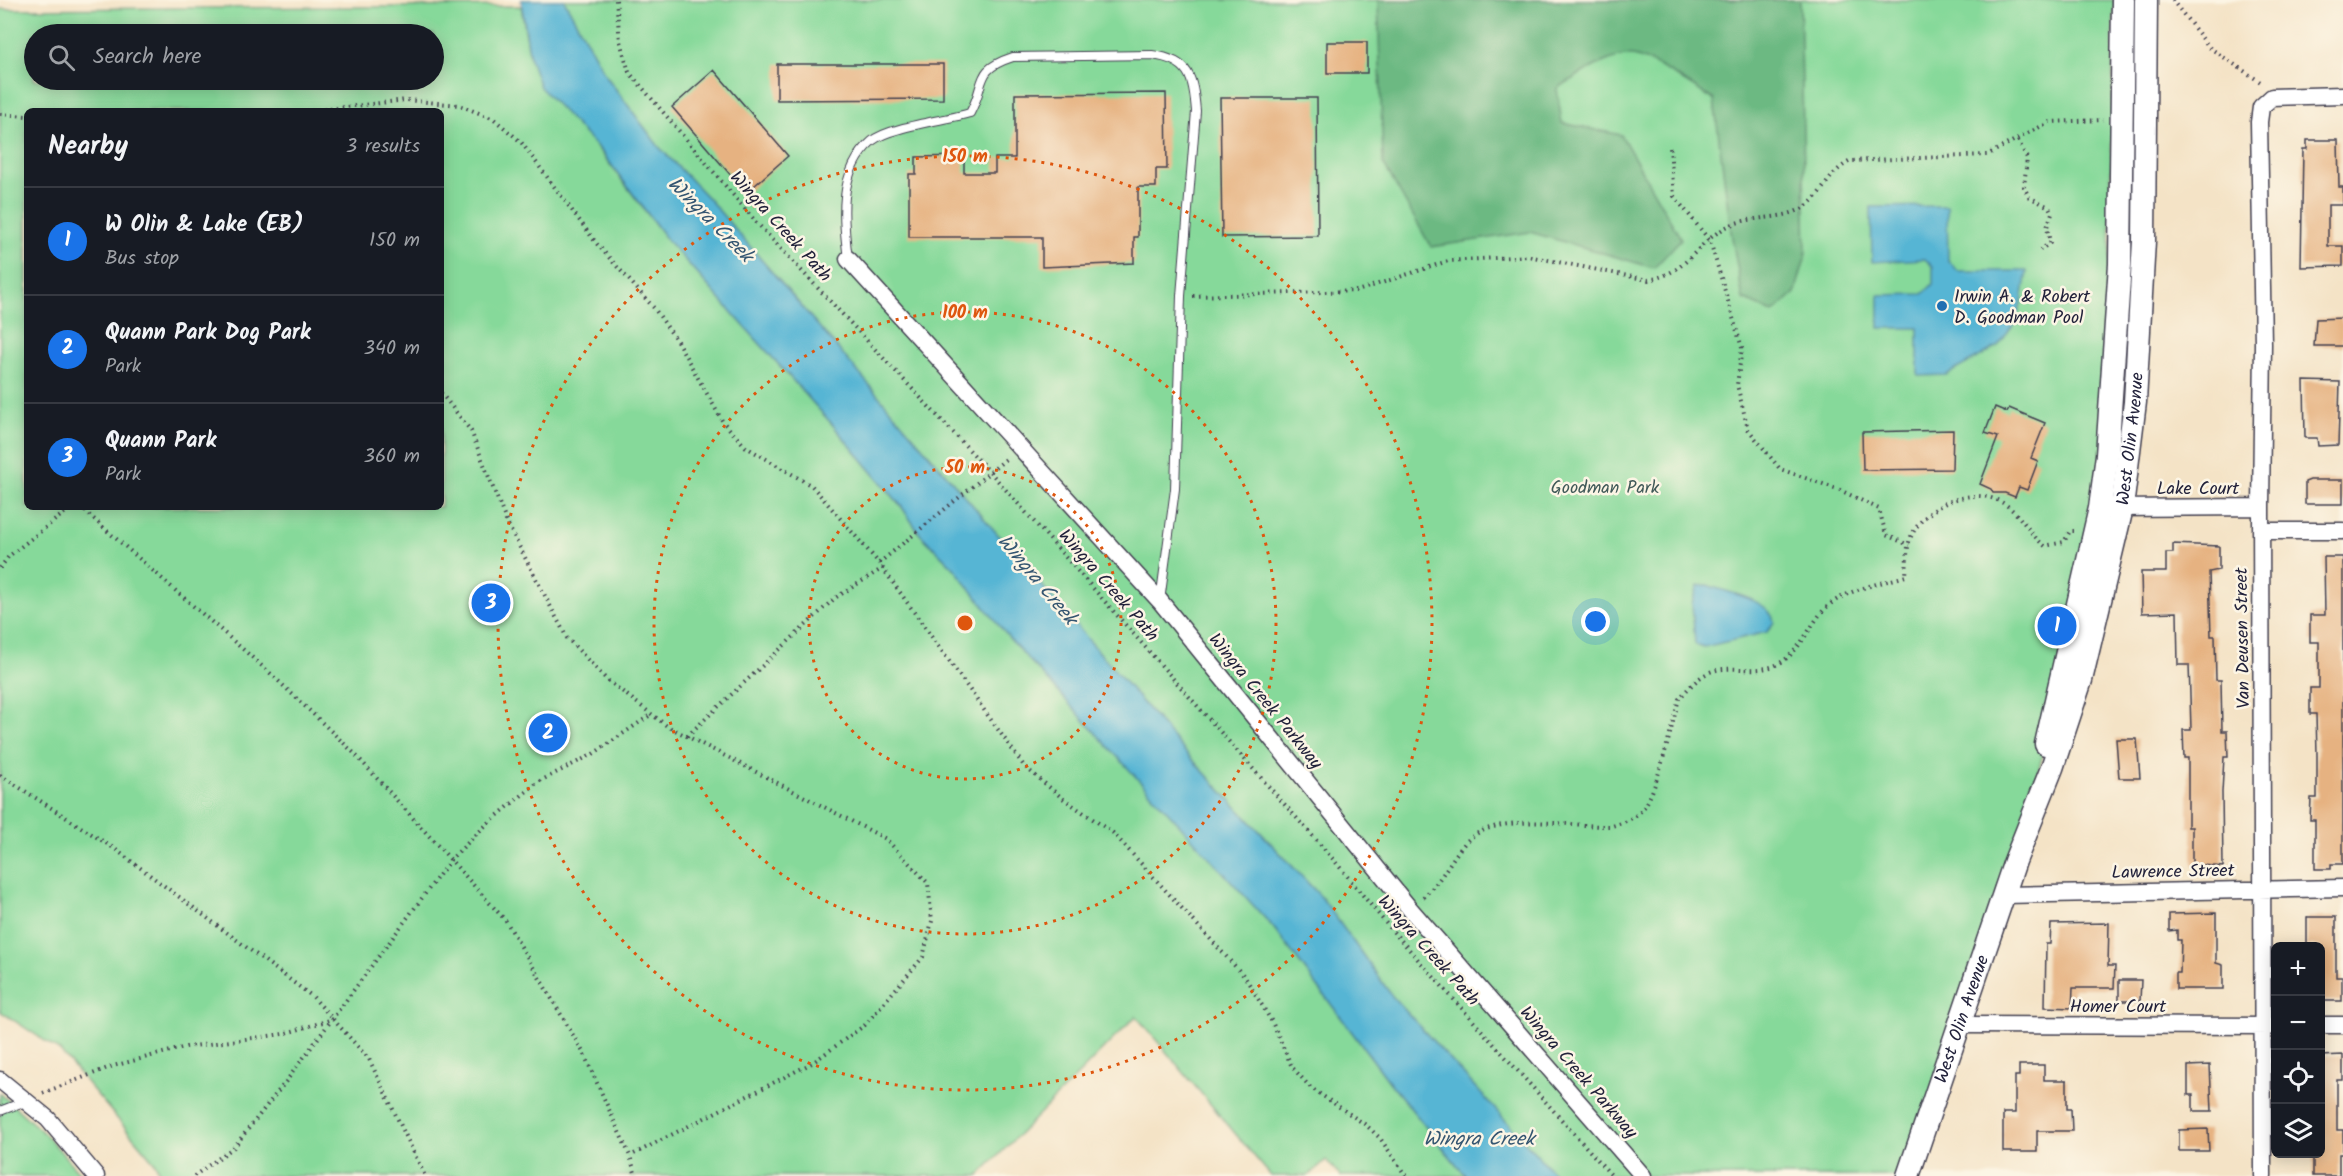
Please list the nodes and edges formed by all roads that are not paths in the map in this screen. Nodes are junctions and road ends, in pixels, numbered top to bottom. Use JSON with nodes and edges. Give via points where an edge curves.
{"nodes":[{"id":1,"x":2123,"y":0,"type":"edge"},
{"id":2,"x":2146,"y":0,"type":"edge"},
{"id":3,"x":2343,"y":95,"type":"edge"},
{"id":4,"x":848,"y":260,"type":"joint"},
{"id":5,"x":2261,"y":507,"type":"junction"},
{"id":6,"x":2111,"y":508,"type":"junction"},
{"id":7,"x":2261,"y":531,"type":"junction"},
{"id":8,"x":2343,"y":531,"type":"edge"},
{"id":9,"x":1160,"y":602,"type":"junction"},
{"id":10,"x":2262,"y":888,"type":"junction"},
{"id":11,"x":2343,"y":888,"type":"edge"},
{"id":12,"x":2004,"y":895,"type":"junction"},
{"id":13,"x":2343,"y":1024,"type":"edge"},
{"id":14,"x":1960,"y":1025,"type":"junction"},
{"id":15,"x":2325,"y":1025,"type":"edge"},
{"id":16,"x":2269,"y":1026,"type":"edge"},
{"id":17,"x":0,"y":1080,"type":"edge"},
{"id":18,"x":26,"y":1101,"type":"junction"},
{"id":19,"x":0,"y":1111,"type":"edge"},
{"id":20,"x":96,"y":1176,"type":"edge"},
{"id":21,"x":1643,"y":1176,"type":"edge"},
{"id":22,"x":1908,"y":1176,"type":"edge"},
{"id":23,"x":2263,"y":1176,"type":"edge"}],
"edges":[{"from":1,"to":6,"type":"street","name":"West Olin Avenue","via":[[2120,264],[2108,455]]},
{"from":2,"to":6,"type":"street","name":"West Olin Avenue","via":[[2144,241],[2135,402]]},
{"from":3,"to":5,"type":"street","name":"Van Deusen Street","via":[[2272,99],[2261,107]]},
{"from":4,"to":9,"type":"street","name":"Wingra Creek Parkway"},
{"from":4,"to":9,"type":"lane","via":[[842,210],[851,170],[872,141],[909,127],[970,113],[980,96],[983,74],[994,63],[1013,57],[1152,55],[1170,57],[1186,68],[1194,87],[1197,111],[1181,296],[1175,489]]},
{"from":5,"to":6,"type":"street","name":"Lake Court"},
{"from":5,"to":7,"type":"street","name":"Van Deusen Street"},
{"from":6,"to":12,"type":"street","name":"West Olin Avenue","via":[[2072,637]]},
{"from":7,"to":8,"type":"street"},
{"from":7,"to":10,"type":"street","name":"Van Deusen Street"},
{"from":9,"to":21,"type":"street","name":"Wingra Creek Parkway","via":[[1410,909]]},
{"from":10,"to":11,"type":"street","name":"Lawrence Street"},
{"from":10,"to":12,"type":"street","name":"Lawrence Street"},
{"from":10,"to":16,"type":"street","name":"Van Deusen Street"},
{"from":12,"to":14,"type":"street","name":"West Olin Avenue"},
{"from":13,"to":15,"type":"street"},
{"from":14,"to":16,"type":"street","name":"Homer Court"},
{"from":14,"to":22,"type":"street","name":"West Olin Avenue"},
{"from":16,"to":23,"type":"street","name":"Van Deusen Street"},
{"from":17,"to":18,"type":"street"},
{"from":18,"to":19,"type":"lane"},
{"from":18,"to":20,"type":"street","via":[[48,1119]]}]}
